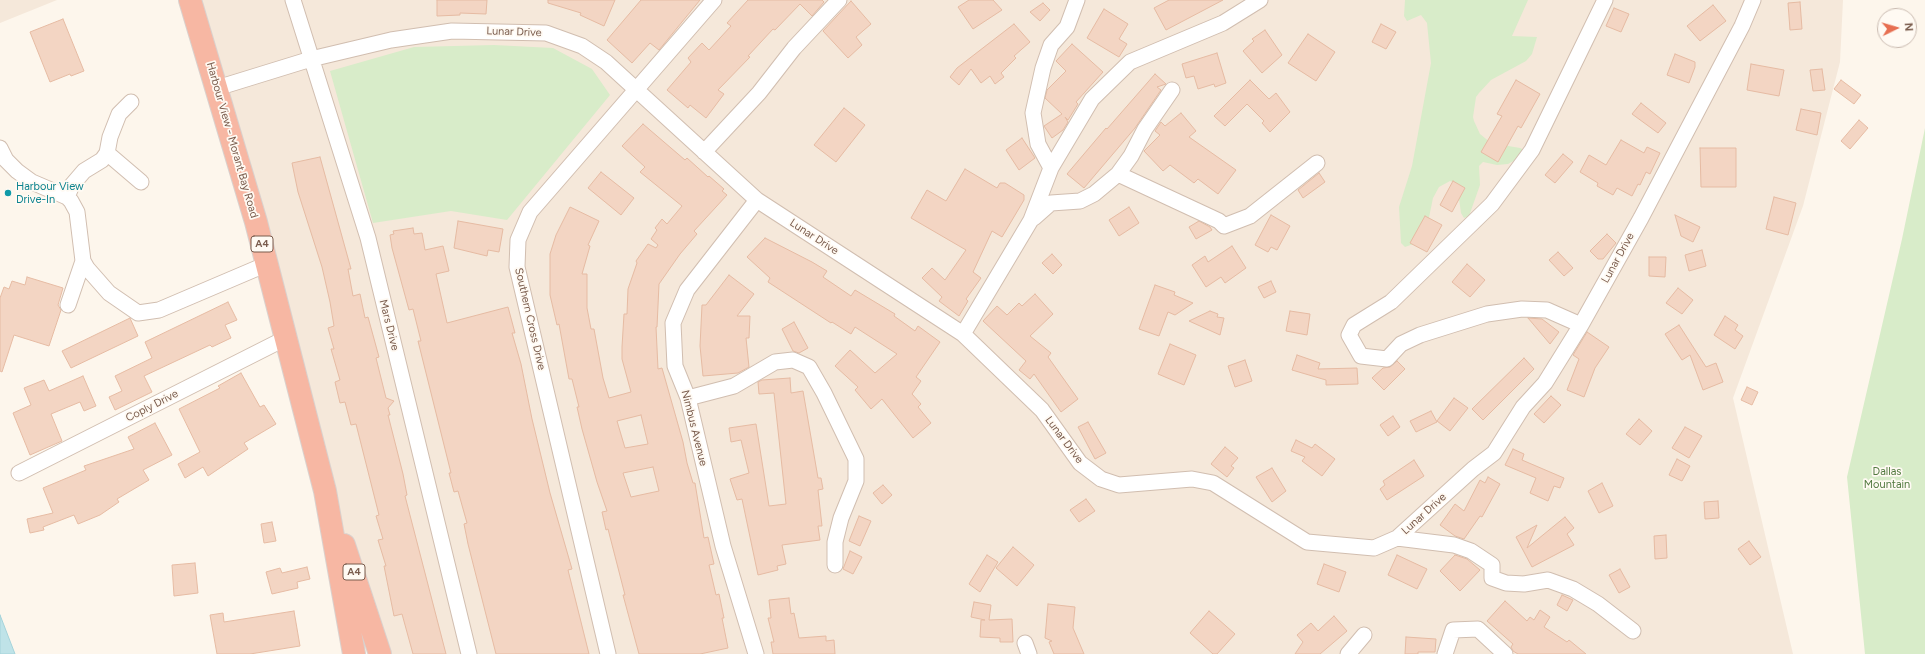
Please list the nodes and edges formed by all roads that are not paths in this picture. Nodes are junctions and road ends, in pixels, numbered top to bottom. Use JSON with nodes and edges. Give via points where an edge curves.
{"nodes":[{"id":1,"x":190,"y":0,"type":"edge"},
{"id":2,"x":293,"y":0,"type":"edge"},
{"id":3,"x":714,"y":0,"type":"edge"},
{"id":4,"x":839,"y":0,"type":"edge"},
{"id":5,"x":1077,"y":0,"type":"edge"},
{"id":6,"x":1260,"y":0,"type":"edge"},
{"id":7,"x":1605,"y":0,"type":"edge"},
{"id":8,"x":1753,"y":0,"type":"edge"},
{"id":9,"x":311,"y":59,"type":"junction"},
{"id":10,"x":217,"y":88,"type":"junction"},
{"id":11,"x":635,"y":90,"type":"junction"},
{"id":12,"x":1172,"y":90,"type":"dead end"},
{"id":13,"x":131,"y":102,"type":"dead end"},
{"id":14,"x":0,"y":148,"type":"edge"},
{"id":15,"x":704,"y":152,"type":"junction"},
{"id":16,"x":107,"y":153,"type":"junction"},
{"id":17,"x":1317,"y":163,"type":"dead end"},
{"id":18,"x":1051,"y":168,"type":"junction"},
{"id":19,"x":1118,"y":174,"type":"junction"},
{"id":20,"x":141,"y":182,"type":"dead end"},
{"id":21,"x":67,"y":197,"type":"junction"},
{"id":22,"x":757,"y":200,"type":"junction"},
{"id":23,"x":1031,"y":220,"type":"junction"},
{"id":24,"x":83,"y":260,"type":"junction"},
{"id":25,"x":267,"y":264,"type":"junction"},
{"id":26,"x":68,"y":305,"type":"dead end"},
{"id":27,"x":1581,"y":325,"type":"junction"},
{"id":28,"x":964,"y":334,"type":"junction"},
{"id":29,"x":286,"y":338,"type":"junction"},
{"id":30,"x":688,"y":398,"type":"junction"},
{"id":31,"x":19,"y":473,"type":"dead end"},
{"id":32,"x":325,"y":491,"type":"junction"},
{"id":33,"x":1397,"y":538,"type":"junction"},
{"id":34,"x":835,"y":565,"type":"dead end"},
{"id":35,"x":1633,"y":631,"type":"dead end"},
{"id":36,"x":1364,"y":635,"type":"dead end"},
{"id":37,"x":354,"y":654,"type":"edge"},
{"id":38,"x":380,"y":654,"type":"edge"},
{"id":39,"x":469,"y":654,"type":"edge"},
{"id":40,"x":608,"y":654,"type":"edge"},
{"id":41,"x":756,"y":654,"type":"edge"},
{"id":42,"x":1348,"y":654,"type":"edge"},
{"id":43,"x":1446,"y":654,"type":"edge"},
{"id":44,"x":1504,"y":654,"type":"edge"}],
"edges":[{"from":1,"to":10,"type":"highway","name":"Harbour View - Morant Bay Road","number":"A4"},
{"from":2,"to":9,"type":"street","name":"Mars Drive"},
{"from":3,"to":11,"type":"street","name":"Southern Cross Drive"},
{"from":4,"to":15,"type":"street"},
{"from":5,"to":18,"type":"street","via":[[1067,27],[1051,45],[1033,113],[1038,144]]},
{"from":6,"to":18,"type":"street","via":[[1223,23],[1130,62],[1092,99]]},
{"from":7,"to":27,"type":"street","via":[[1532,150],[1492,204],[1391,302],[1354,325],[1349,335],[1361,356],[1386,359],[1401,344],[1420,335],[1488,314],[1522,309],[1547,310]]},
{"from":8,"to":27,"type":"street","name":"Lunar Drive","via":[[1742,26]]},
{"from":9,"to":10,"type":"street","name":"Lunar Drive"},
{"from":9,"to":11,"type":"street","name":"Lunar Drive","via":[[391,40],[452,31],[546,33],[582,46],[606,62]]},
{"from":9,"to":39,"type":"street","name":"Mars Drive","via":[[368,238]]},
{"from":10,"to":25,"type":"highway","name":"Harbour View - Morant Bay Road","number":"A4"},
{"from":11,"to":15,"type":"street","name":"Lunar Drive"},
{"from":11,"to":40,"type":"street","name":"Southern Cross Drive","via":[[530,212],[518,240],[517,267]]},
{"from":12,"to":19,"type":"street"},
{"from":13,"to":16,"type":"street","via":[[117,118]]},
{"from":14,"to":21,"type":"street","via":[[6,160],[27,178]]},
{"from":15,"to":22,"type":"street","name":"Lunar Drive"},
{"from":16,"to":20,"type":"street"},
{"from":16,"to":21,"type":"street","via":[[102,160],[84,171],[72,185]]},
{"from":17,"to":19,"type":"street","via":[[1250,216],[1224,226]]},
{"from":18,"to":23,"type":"street"},
{"from":19,"to":23,"type":"street","via":[[1094,194],[1080,201],[1051,203]]},
{"from":21,"to":24,"type":"street","via":[[77,212]]},
{"from":22,"to":28,"type":"street","name":"Lunar Drive"},
{"from":22,"to":30,"type":"street","name":"Nimbus Avenue","via":[[687,290],[673,323],[676,366]]},
{"from":23,"to":28,"type":"street"},
{"from":24,"to":25,"type":"street","via":[[109,293],[138,313],[159,310]]},
{"from":24,"to":26,"type":"street"},
{"from":25,"to":29,"type":"highway","name":"Harbour View - Morant Bay Road","number":"A4"},
{"from":27,"to":33,"type":"street","name":"Lunar Drive","via":[[1546,382],[1523,407],[1494,453]]},
{"from":28,"to":33,"type":"street","name":"Lunar Drive","via":[[1042,410],[1080,463],[1101,479],[1119,485],[1192,479],[1213,483],[1307,542],[1374,548]]},
{"from":29,"to":31,"type":"street","name":"Coply Drive"},
{"from":29,"to":32,"type":"highway","name":"Harbour View - Morant Bay Road","number":"A4"},
{"from":30,"to":34,"type":"street","via":[[734,386],[775,362],[793,360],[809,367],[856,459],[856,481],[840,518],[835,542]]},
{"from":30,"to":41,"type":"street","name":"Nimbus Avenue","via":[[722,546]]},
{"from":32,"to":37,"type":"highway","name":"Harbour View - Morant Bay Road","number":"A4"},
{"from":32,"to":38,"type":"highway","name":"Harbour View - Morant Bay Road","number":"A4"},
{"from":33,"to":35,"type":"street","via":[[1454,545],[1471,551],[1492,565],[1492,578],[1506,583],[1524,584],[1548,580],[1573,589],[1598,604]]},
{"from":36,"to":42,"type":"street"},
{"from":43,"to":44,"type":"street","via":[[1453,630],[1478,628]]}]}
